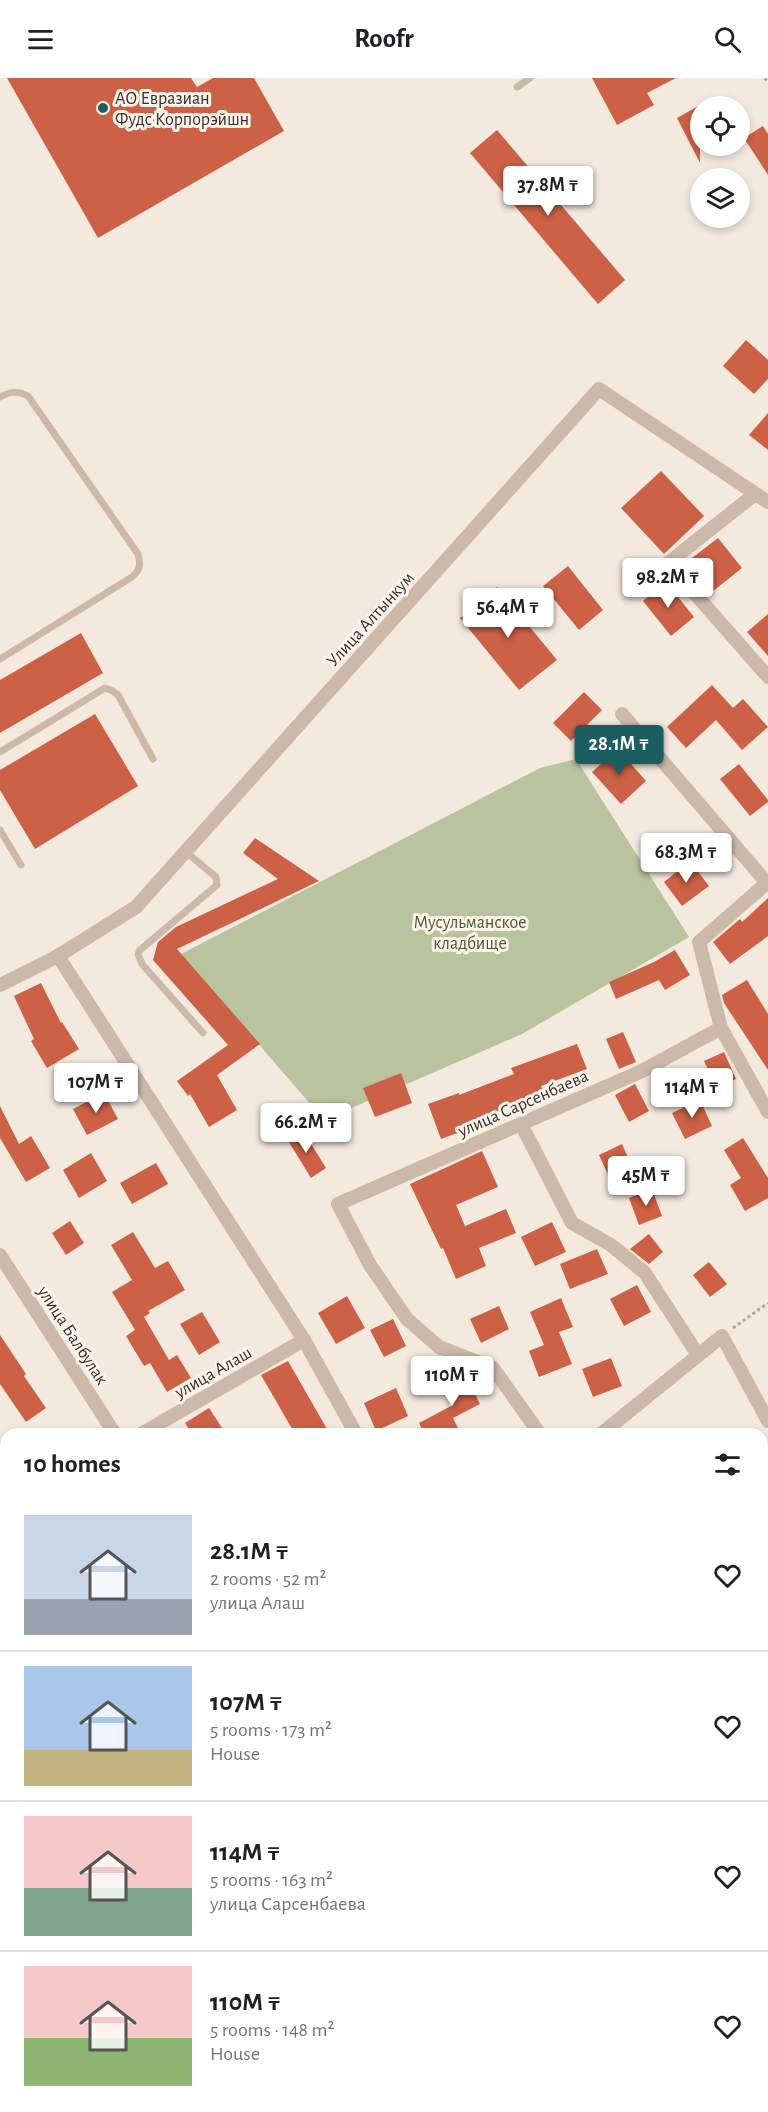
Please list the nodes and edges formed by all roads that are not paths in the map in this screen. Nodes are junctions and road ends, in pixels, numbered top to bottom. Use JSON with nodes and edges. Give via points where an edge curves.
{"nodes":[{"id":1,"x":530,"y":78,"type":"edge"},
{"id":2,"x":517,"y":87,"type":"dead end"},
{"id":3,"x":0,"y":397,"type":"edge"},
{"id":4,"x":755,"y":494,"type":"junction"},
{"id":5,"x":768,"y":502,"type":"edge"},
{"id":6,"x":0,"y":659,"type":"edge"},
{"id":7,"x":768,"y":677,"type":"edge"},
{"id":8,"x":622,"y":714,"type":"dead end"},
{"id":9,"x":0,"y":752,"type":"edge"},
{"id":10,"x":153,"y":759,"type":"dead end"},
{"id":11,"x":0,"y":830,"type":"edge"},
{"id":12,"x":186,"y":852,"type":"junction"},
{"id":13,"x":21,"y":865,"type":"dead end"},
{"id":14,"x":767,"y":882,"type":"edge"},
{"id":15,"x":58,"y":956,"type":"junction"},
{"id":16,"x":0,"y":984,"type":"edge"},
{"id":17,"x":720,"y":1028,"type":"junction"},
{"id":18,"x":203,"y":1033,"type":"dead end"},
{"id":19,"x":768,"y":1112,"type":"edge"},
{"id":20,"x":521,"y":1124,"type":"junction"},
{"id":21,"x":0,"y":1255,"type":"edge"},
{"id":22,"x":303,"y":1341,"type":"junction"},
{"id":23,"x":698,"y":1355,"type":"junction"},
{"id":24,"x":768,"y":1421,"type":"edge"},
{"id":25,"x":111,"y":1428,"type":"edge"},
{"id":26,"x":151,"y":1428,"type":"edge"},
{"id":27,"x":353,"y":1428,"type":"edge"},
{"id":28,"x":536,"y":1428,"type":"edge"},
{"id":29,"x":608,"y":1428,"type":"edge"}],
"edges":[{"from":1,"to":2,"type":"lane"},
{"from":3,"to":6,"type":"lane","via":[[10,392],[28,396],[138,554],[141,564],[132,578]]},
{"from":4,"to":5,"type":"street","name":"Улица Алтынкум"},
{"from":4,"to":7,"type":"street","via":[[668,563]]},
{"from":4,"to":12,"type":"street","name":"Улица Алтынкум","via":[[599,389]]},
{"from":8,"to":14,"type":"street"},
{"from":9,"to":10,"type":"lane","via":[[105,688],[118,695]]},
{"from":11,"to":13,"type":"lane"},
{"from":12,"to":15,"type":"street","name":"Улица Алтынкум","via":[[136,907]]},
{"from":12,"to":18,"type":"lane","via":[[216,877],[217,885],[138,954],[142,964]]},
{"from":14,"to":17,"type":"street","via":[[699,942]]},
{"from":15,"to":16,"type":"street","name":"Улица Алтынкум"},
{"from":15,"to":22,"type":"street"},
{"from":17,"to":19,"type":"street"},
{"from":17,"to":20,"type":"street","name":"улица Сарсенбаева","via":[[642,1071]]},
{"from":20,"to":23,"type":"street","via":[[572,1223],[611,1245],[645,1273]]},
{"from":20,"to":28,"type":"street","name":"улица Сарсенбаева","via":[[338,1204],[370,1265],[407,1319],[439,1347],[493,1368]]},
{"from":21,"to":25,"type":"street","name":"улица Балбулак"},
{"from":22,"to":26,"type":"street","name":"улица Алаш"},
{"from":22,"to":27,"type":"street"},
{"from":23,"to":24,"type":"street","via":[[722,1336]]},
{"from":23,"to":29,"type":"street"}]}
